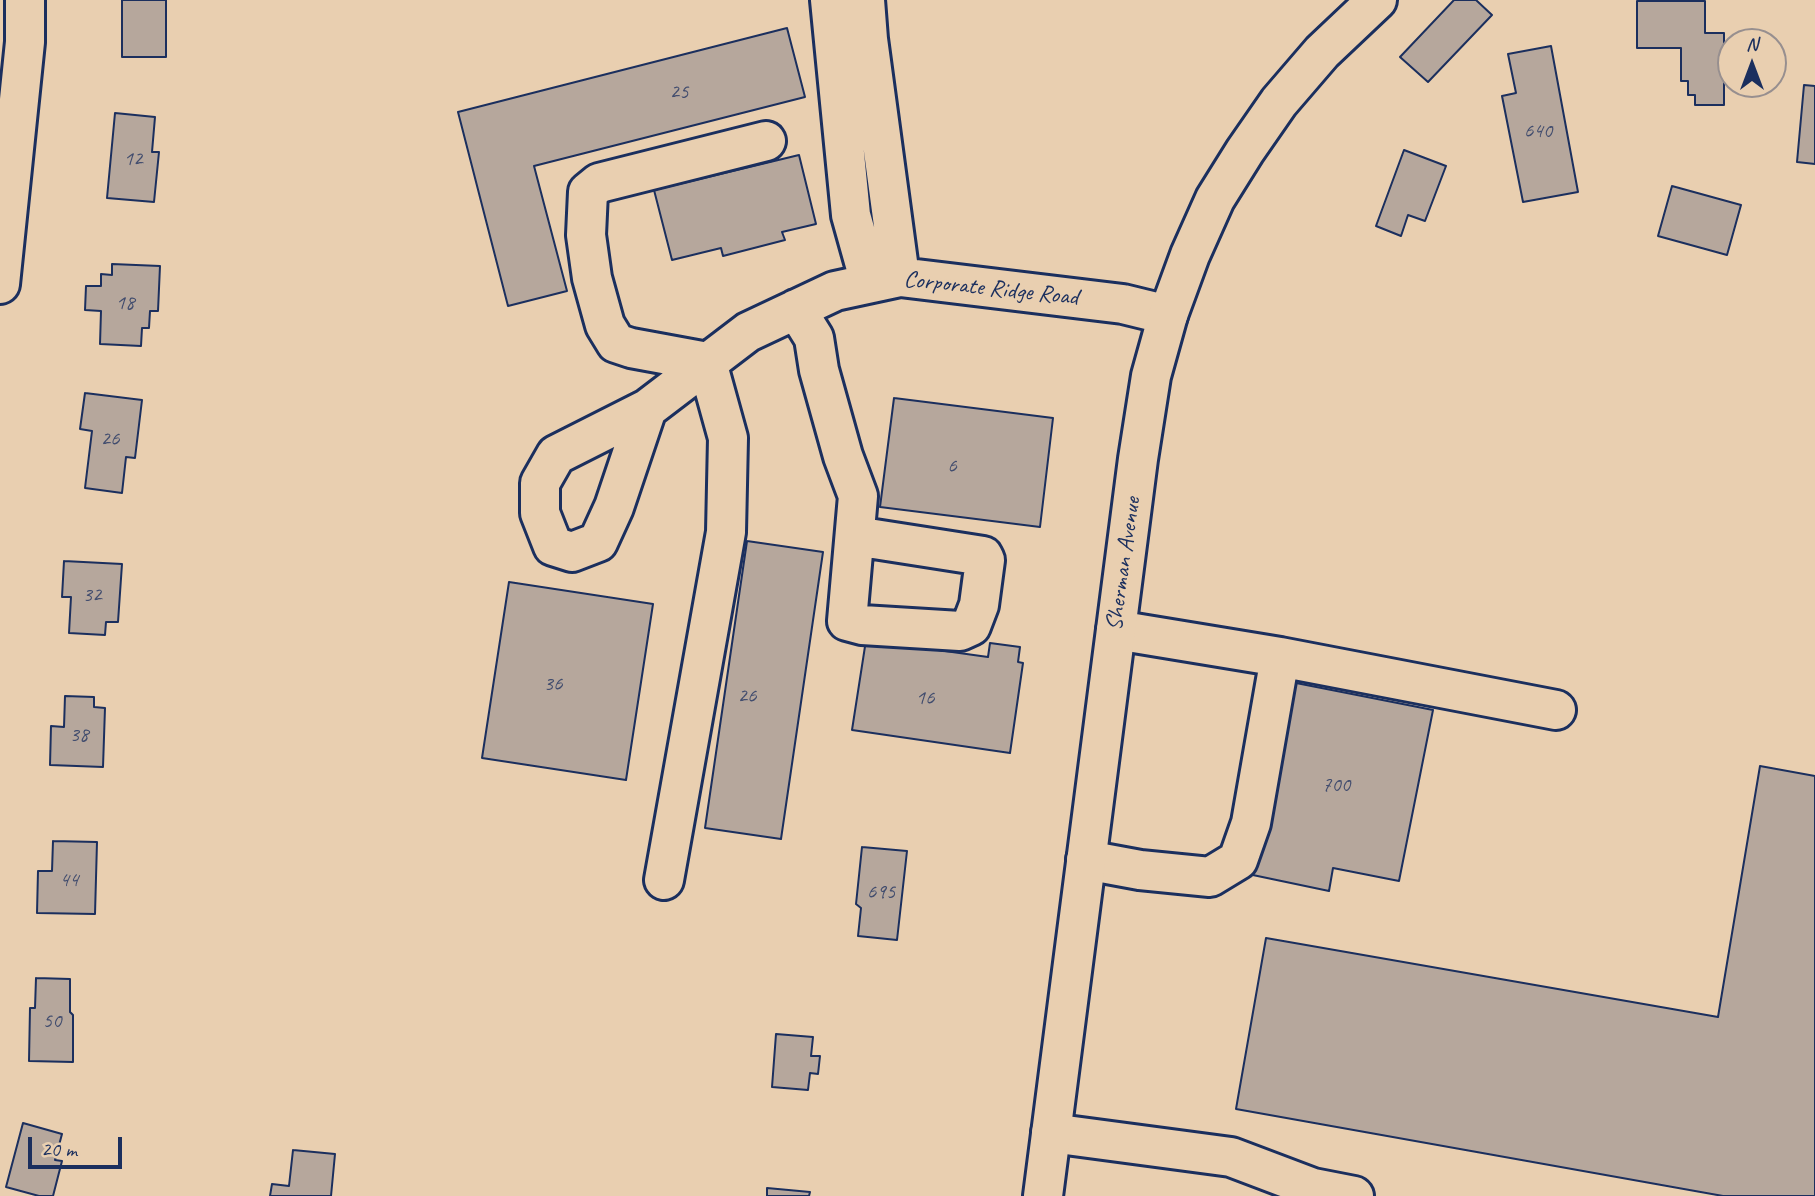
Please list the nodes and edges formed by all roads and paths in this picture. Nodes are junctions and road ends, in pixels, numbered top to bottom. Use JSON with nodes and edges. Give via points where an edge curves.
{"nodes":[{"id":1,"x":25,"y":0,"type":"edge"},
{"id":2,"x":830,"y":0,"type":"edge"},
{"id":3,"x":865,"y":0,"type":"edge"},
{"id":4,"x":1377,"y":0,"type":"edge"},
{"id":5,"x":766,"y":141,"type":"dead end"},
{"id":6,"x":885,"y":280,"type":"junction"},
{"id":7,"x":0,"y":284,"type":"edge"},
{"id":8,"x":796,"y":309,"type":"junction"},
{"id":9,"x":1168,"y":315,"type":"junction"},
{"id":10,"x":707,"y":362,"type":"junction"},
{"id":11,"x":647,"y":410,"type":"dead end"},
{"id":12,"x":855,"y":536,"type":"dead end"},
{"id":13,"x":1116,"y":630,"type":"junction"},
{"id":14,"x":1280,"y":657,"type":"junction"},
{"id":15,"x":1556,"y":710,"type":"dead end"},
{"id":16,"x":1086,"y":860,"type":"junction"},
{"id":17,"x":664,"y":880,"type":"dead end"},
{"id":18,"x":1051,"y":1133,"type":"junction"},
{"id":19,"x":1043,"y":1196,"type":"edge"},
{"id":20,"x":1354,"y":1196,"type":"edge"}],
"edges":[{"from":1,"to":7,"type":"main road"},
{"from":2,"to":6,"type":"main road","via":[[851,215]]},
{"from":3,"to":6,"type":"main road"},
{"from":4,"to":9,"type":"main road","name":"Sherman Avenue","via":[[1322,52],[1245,151],[1215,199]]},
{"from":5,"to":10,"type":"main road","via":[[599,183],[588,192],[586,235],[592,278],[605,325],[616,343]]},
{"from":6,"to":8,"type":"main road","name":"Corporate Ridge Road","via":[[835,291]]},
{"from":6,"to":9,"type":"main road","name":"Corporate Ridge Road","via":[[1123,304]]},
{"from":8,"to":10,"type":"main road","name":"Corporate Ridge Road","via":[[748,332]]},
{"from":8,"to":12,"type":"main road","via":[[814,338],[839,444],[858,496]]},
{"from":9,"to":13,"type":"main road","name":"Sherman Avenue","via":[[1151,376]]},
{"from":10,"to":11,"type":"main road","name":"Corporate Ridge Road"},
{"from":10,"to":17,"type":"main road","via":[[728,438],[726,532]]},
{"from":13,"to":14,"type":"main road"},
{"from":13,"to":16,"type":"main road","name":"Sherman Avenue"},
{"from":14,"to":15,"type":"main road"},
{"from":14,"to":16,"type":"main road","via":[[1251,823],[1238,860],[1210,877]]},
{"from":16,"to":18,"type":"main road","name":"Sherman Avenue"},
{"from":18,"to":19,"type":"main road","name":"Sherman Avenue"},
{"from":18,"to":20,"type":"main road","via":[[1231,1157],[1313,1188]]}]}
